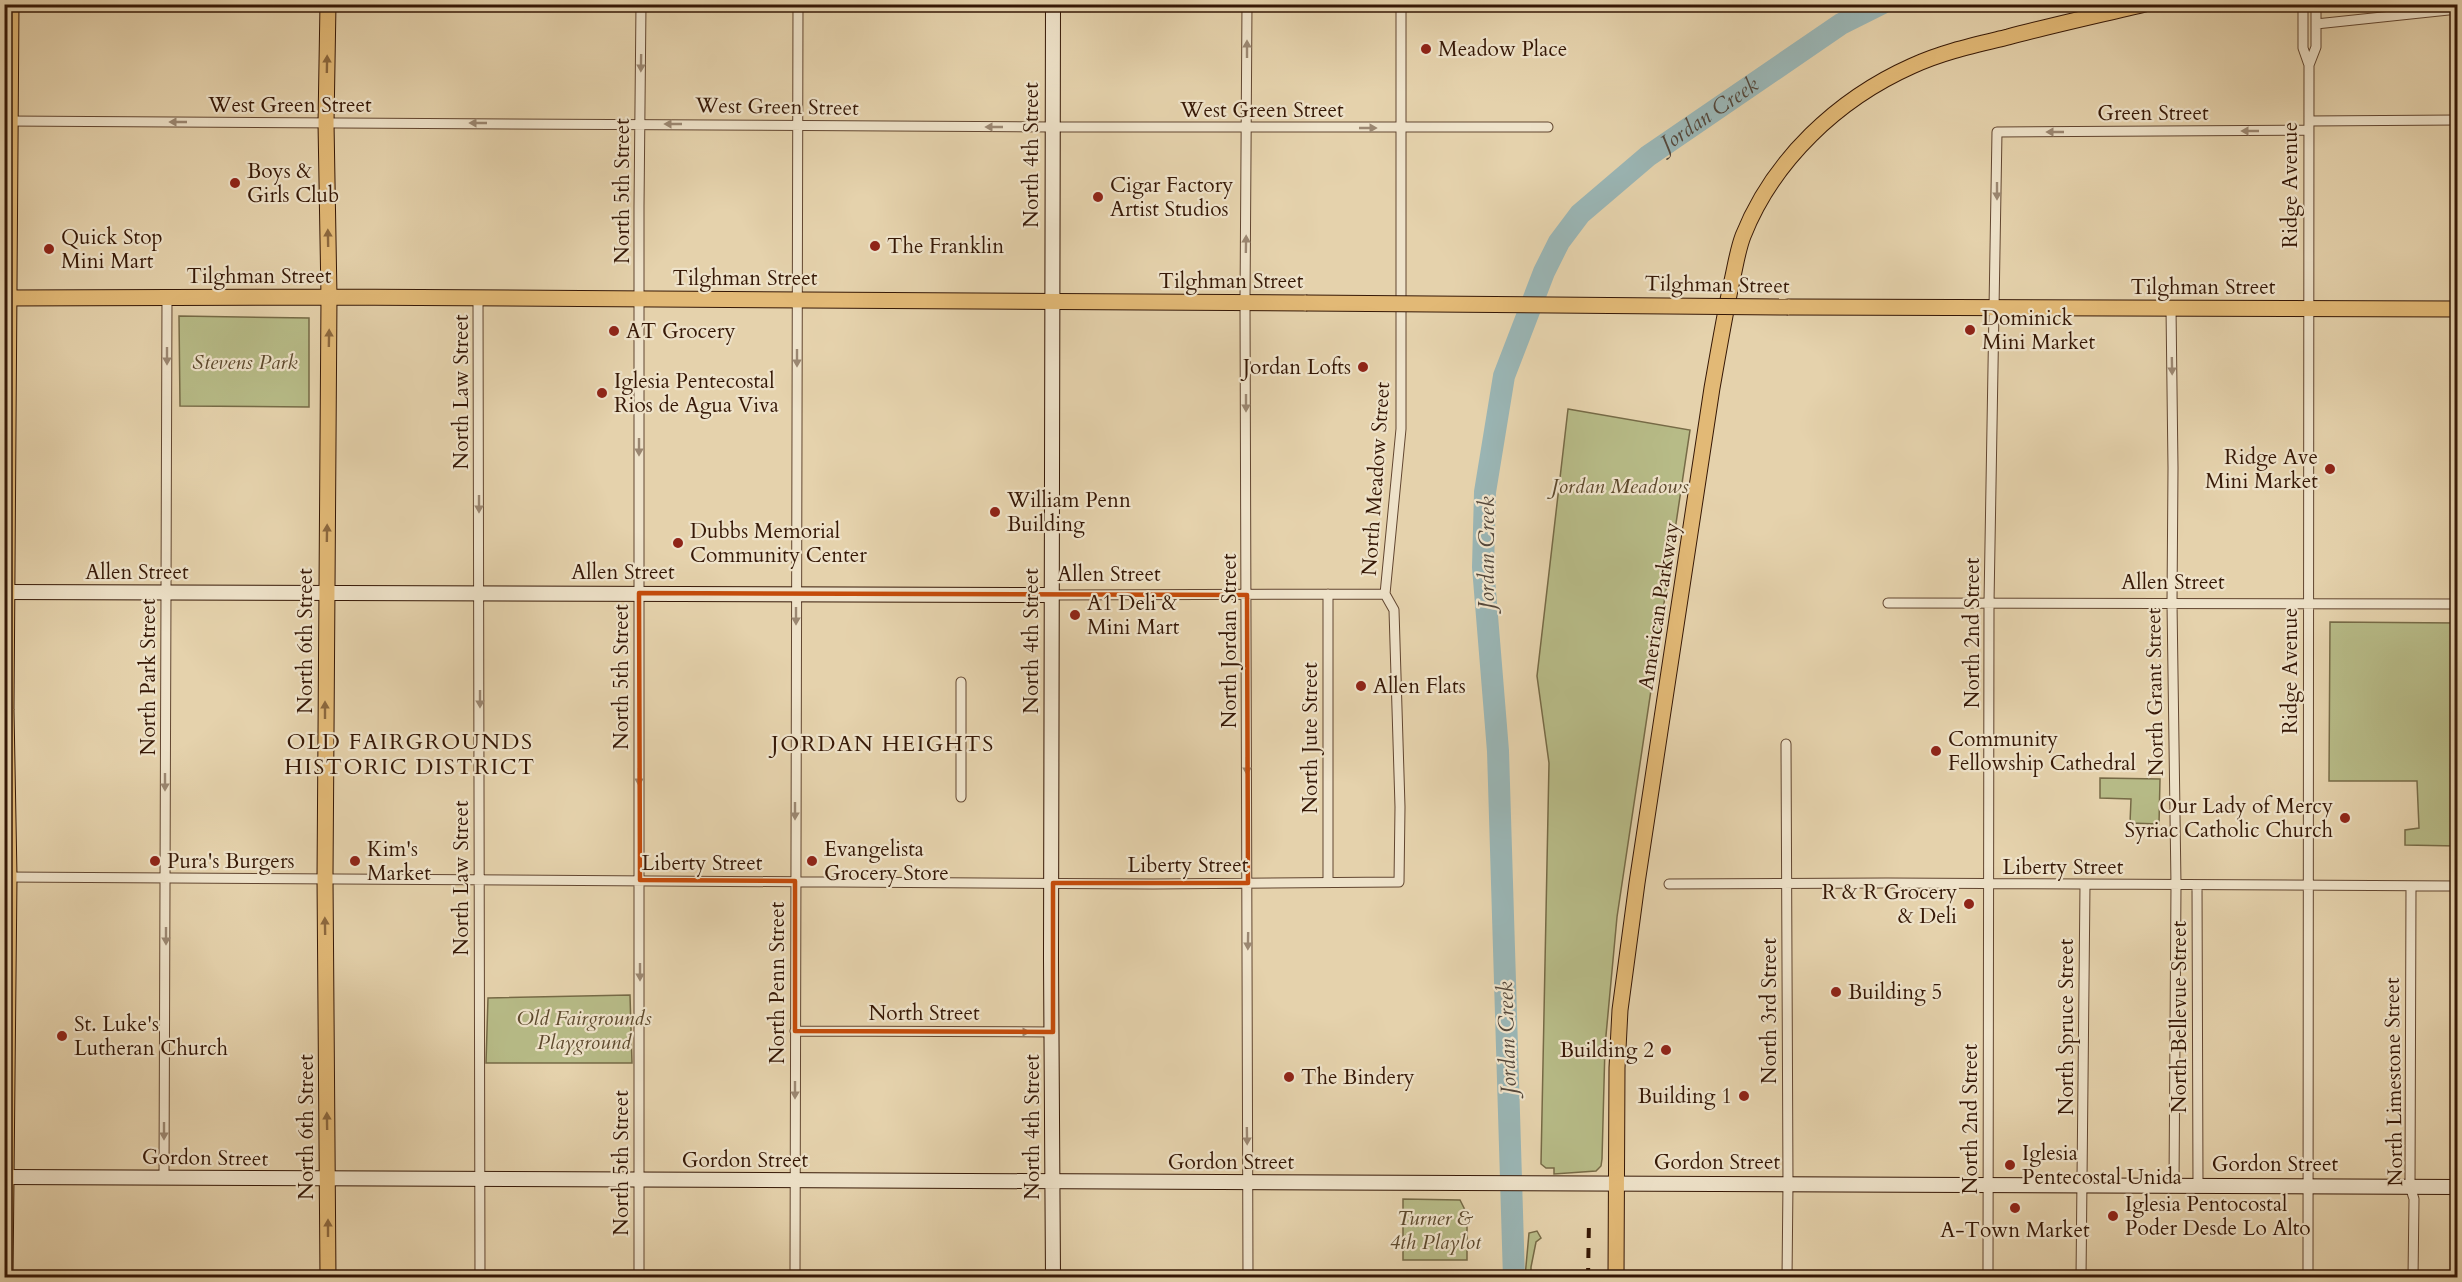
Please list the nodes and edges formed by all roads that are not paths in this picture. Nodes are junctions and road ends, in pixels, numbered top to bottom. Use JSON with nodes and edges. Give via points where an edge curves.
{"nodes":[{"id":1,"x":11,"y":4,"type":"edge"},
{"id":2,"x":328,"y":4,"type":"edge"},
{"id":3,"x":641,"y":4,"type":"edge"},
{"id":4,"x":798,"y":4,"type":"edge"},
{"id":5,"x":1053,"y":4,"type":"edge"},
{"id":6,"x":1247,"y":4,"type":"edge"},
{"id":7,"x":1401,"y":4,"type":"edge"},
{"id":8,"x":2145,"y":4,"type":"edge"},
{"id":9,"x":2302,"y":4,"type":"edge"},
{"id":10,"x":2316,"y":4,"type":"edge"},
{"id":11,"x":2457,"y":9,"type":"edge"},
{"id":12,"x":2316,"y":24,"type":"junction"},
{"id":13,"x":2309,"y":65,"type":"junction"},
{"id":14,"x":2457,"y":120,"type":"edge"},
{"id":15,"x":8,"y":121,"type":"edge"},
{"id":16,"x":326,"y":123,"type":"junction"},
{"id":17,"x":640,"y":123,"type":"junction"},
{"id":18,"x":2308,"y":125,"type":"junction"},
{"id":19,"x":798,"y":126,"type":"junction"},
{"id":20,"x":1548,"y":127,"type":"dead end"},
{"id":21,"x":1052,"y":128,"type":"junction"},
{"id":22,"x":1247,"y":128,"type":"junction"},
{"id":23,"x":1401,"y":128,"type":"junction"},
{"id":24,"x":1997,"y":132,"type":"joint"},
{"id":25,"x":167,"y":297,"type":"junction"},
{"id":26,"x":329,"y":297,"type":"junction"},
{"id":27,"x":7,"y":298,"type":"edge"},
{"id":28,"x":478,"y":299,"type":"junction"},
{"id":29,"x":640,"y":299,"type":"junction"},
{"id":30,"x":797,"y":299,"type":"junction"},
{"id":31,"x":1052,"y":301,"type":"junction"},
{"id":32,"x":1245,"y":303,"type":"junction"},
{"id":33,"x":1996,"y":307,"type":"junction"},
{"id":34,"x":2171,"y":308,"type":"junction"},
{"id":35,"x":2308,"y":308,"type":"junction"},
{"id":36,"x":2457,"y":309,"type":"edge"},
{"id":37,"x":326,"y":591,"type":"junction"},
{"id":38,"x":6,"y":592,"type":"edge"},
{"id":39,"x":480,"y":592,"type":"junction"},
{"id":40,"x":166,"y":593,"type":"junction"},
{"id":41,"x":639,"y":593,"type":"junction"},
{"id":42,"x":796,"y":594,"type":"junction"},
{"id":43,"x":1328,"y":594,"type":"junction"},
{"id":44,"x":1385,"y":594,"type":"junction"},
{"id":45,"x":1052,"y":595,"type":"junction"},
{"id":46,"x":1247,"y":595,"type":"junction"},
{"id":47,"x":1888,"y":603,"type":"dead end"},
{"id":48,"x":1989,"y":603,"type":"junction"},
{"id":49,"x":2172,"y":603,"type":"junction"},
{"id":50,"x":2308,"y":604,"type":"junction"},
{"id":51,"x":2457,"y":604,"type":"edge"},
{"id":52,"x":961,"y":682,"type":"dead end"},
{"id":53,"x":1786,"y":744,"type":"dead end"},
{"id":54,"x":961,"y":797,"type":"dead end"},
{"id":55,"x":7,"y":877,"type":"edge"},
{"id":56,"x":165,"y":878,"type":"junction"},
{"id":57,"x":325,"y":879,"type":"junction"},
{"id":58,"x":478,"y":879,"type":"junction"},
{"id":59,"x":640,"y":880,"type":"junction"},
{"id":60,"x":795,"y":881,"type":"junction"},
{"id":61,"x":1328,"y":882,"type":"junction"},
{"id":62,"x":1399,"y":882,"type":"joint"},
{"id":63,"x":1053,"y":883,"type":"junction"},
{"id":64,"x":1248,"y":883,"type":"junction"},
{"id":65,"x":1786,"y":883,"type":"junction"},
{"id":66,"x":1669,"y":884,"type":"dead end"},
{"id":67,"x":1989,"y":884,"type":"junction"},
{"id":68,"x":2085,"y":885,"type":"junction"},
{"id":69,"x":2176,"y":885,"type":"junction"},
{"id":70,"x":2197,"y":885,"type":"junction"},
{"id":71,"x":2308,"y":885,"type":"junction"},
{"id":72,"x":2411,"y":886,"type":"junction"},
{"id":73,"x":2457,"y":886,"type":"edge"},
{"id":74,"x":795,"y":1031,"type":"junction"},
{"id":75,"x":1053,"y":1032,"type":"junction"},
{"id":76,"x":6,"y":1177,"type":"edge"},
{"id":77,"x":164,"y":1178,"type":"junction"},
{"id":78,"x":328,"y":1179,"type":"junction"},
{"id":79,"x":479,"y":1180,"type":"junction"},
{"id":80,"x":794,"y":1180,"type":"junction"},
{"id":81,"x":639,"y":1181,"type":"junction"},
{"id":82,"x":1053,"y":1181,"type":"junction"},
{"id":83,"x":1248,"y":1183,"type":"junction"},
{"id":84,"x":1788,"y":1183,"type":"junction"},
{"id":85,"x":1988,"y":1183,"type":"junction"},
{"id":86,"x":1615,"y":1184,"type":"junction"},
{"id":87,"x":2083,"y":1184,"type":"junction"},
{"id":88,"x":2174,"y":1185,"type":"junction"},
{"id":89,"x":2198,"y":1185,"type":"junction"},
{"id":90,"x":2308,"y":1185,"type":"junction"},
{"id":91,"x":2410,"y":1186,"type":"junction"},
{"id":92,"x":2457,"y":1187,"type":"edge"},
{"id":93,"x":6,"y":1278,"type":"edge"},
{"id":94,"x":328,"y":1278,"type":"edge"},
{"id":95,"x":480,"y":1278,"type":"edge"},
{"id":96,"x":639,"y":1278,"type":"edge"},
{"id":97,"x":795,"y":1278,"type":"edge"},
{"id":98,"x":1053,"y":1278,"type":"edge"},
{"id":99,"x":1248,"y":1278,"type":"edge"},
{"id":100,"x":1616,"y":1278,"type":"edge"},
{"id":101,"x":1787,"y":1278,"type":"edge"},
{"id":102,"x":1988,"y":1278,"type":"edge"},
{"id":103,"x":2081,"y":1278,"type":"edge"},
{"id":104,"x":2308,"y":1278,"type":"edge"},
{"id":105,"x":2413,"y":1278,"type":"edge"}],
"edges":[{"from":1,"to":15,"type":"main road"},
{"from":16,"to":2,"type":"main road","name":"North 6th Street","one_way":true},
{"from":3,"to":17,"type":"street","name":"North 5th Street","one_way":true},
{"from":4,"to":19,"type":"street","name":"North Penn Street"},
{"from":5,"to":21,"type":"street","name":"North 4th Street"},
{"from":22,"to":6,"type":"street","name":"North Jordan Street","one_way":true},
{"from":7,"to":23,"type":"street","name":"North Meadow Street"},
{"from":8,"to":86,"type":"main road","name":"American Parkway","via":[[1963,48],[1891,76],[1832,115],[1807,139],[1763,194],[1742,238],[1722,326],[1637,883],[1620,1010]]},
{"from":9,"to":13,"type":"street","name":"Ridge Avenue","via":[[2303,48]]},
{"from":10,"to":12,"type":"street","name":"Ridge Avenue"},
{"from":11,"to":12,"type":"street"},
{"from":12,"to":13,"type":"street","name":"Ridge Avenue","via":[[2316,47]]},
{"from":13,"to":18,"type":"street","name":"Ridge Avenue"},
{"from":14,"to":18,"type":"street","name":"Green Street"},
{"from":16,"to":15,"type":"street","name":"West Green Street","one_way":true},
{"from":15,"to":27,"type":"main road"},
{"from":17,"to":16,"type":"street","name":"West Green Street","one_way":true},
{"from":26,"to":16,"type":"main road","name":"North 6th Street","one_way":true},
{"from":19,"to":17,"type":"street","name":"West Green Street","one_way":true},
{"from":17,"to":29,"type":"street","name":"North 5th Street"},
{"from":18,"to":24,"type":"street","name":"Green Street","one_way":true},
{"from":18,"to":35,"type":"street","name":"Ridge Avenue"},
{"from":21,"to":19,"type":"street","name":"West Green Street","one_way":true},
{"from":19,"to":30,"type":"street","name":"North Penn Street"},
{"from":20,"to":23,"type":"street","name":"West Green Street"},
{"from":21,"to":22,"type":"street","name":"West Green Street"},
{"from":21,"to":31,"type":"street","name":"North 4th Street"},
{"from":22,"to":23,"type":"street","name":"West Green Street","one_way":true},
{"from":32,"to":22,"type":"street","name":"North Jordan Street","one_way":true},
{"from":23,"to":44,"type":"street","name":"North Meadow Street","via":[[1401,429]]},
{"from":24,"to":33,"type":"street","name":"North 2nd Street","one_way":true},
{"from":25,"to":26,"type":"main road","name":"Tilghman Street"},
{"from":25,"to":27,"type":"main road","name":"Tilghman Street"},
{"from":25,"to":40,"type":"street","name":"North Park Street","one_way":true},
{"from":26,"to":28,"type":"main road","name":"Tilghman Street"},
{"from":37,"to":26,"type":"main road","name":"North 6th Street","one_way":true},
{"from":27,"to":38,"type":"main road"},
{"from":28,"to":29,"type":"main road","name":"Tilghman Street"},
{"from":28,"to":39,"type":"street","name":"North Law Street","one_way":true},
{"from":29,"to":30,"type":"main road","name":"Tilghman Street"},
{"from":29,"to":41,"type":"street","name":"North 5th Street","one_way":true},
{"from":30,"to":31,"type":"main road","name":"Tilghman Street"},
{"from":30,"to":42,"type":"street","name":"North Penn Street","one_way":true},
{"from":31,"to":32,"type":"main road","name":"Tilghman Street"},
{"from":31,"to":45,"type":"street","name":"North 4th Street"},
{"from":32,"to":33,"type":"main road","name":"Tilghman Street","bridge":true},
{"from":32,"to":46,"type":"street","name":"North Jordan Street","one_way":true},
{"from":33,"to":34,"type":"main road","name":"Tilghman Street"},
{"from":33,"to":48,"type":"street","name":"North 2nd Street"},
{"from":34,"to":35,"type":"main road","name":"Tilghman Street"},
{"from":34,"to":49,"type":"street","name":"North Grant Street","one_way":true},
{"from":35,"to":36,"type":"main road","name":"Tilghman Street"},
{"from":35,"to":50,"type":"street","name":"Ridge Avenue"},
{"from":37,"to":39,"type":"street","name":"Allen Street"},
{"from":37,"to":40,"type":"street","name":"Allen Street"},
{"from":57,"to":37,"type":"main road","name":"North 6th Street","one_way":true},
{"from":38,"to":40,"type":"street","name":"Allen Street"},
{"from":38,"to":55,"type":"main road"},
{"from":39,"to":41,"type":"street","name":"Allen Street"},
{"from":39,"to":58,"type":"street","name":"North Law Street","one_way":true},
{"from":40,"to":56,"type":"street","name":"North Park Street","one_way":true},
{"from":41,"to":42,"type":"street","name":"Allen Street"},
{"from":41,"to":59,"type":"street","name":"North 5th Street","one_way":true},
{"from":42,"to":45,"type":"street","name":"Allen Street"},
{"from":42,"to":60,"type":"street","name":"North Penn Street","one_way":true},
{"from":43,"to":44,"type":"street","name":"Allen Street"},
{"from":43,"to":46,"type":"street","name":"Allen Street"},
{"from":43,"to":61,"type":"street","name":"North Jute Street"},
{"from":44,"to":62,"type":"street","name":"North Meadow Street","via":[[1394,610]]},
{"from":45,"to":46,"type":"street","name":"Allen Street"},
{"from":45,"to":63,"type":"street","name":"North 4th Street"},
{"from":46,"to":64,"type":"street","name":"North Jordan Street","one_way":true},
{"from":47,"to":48,"type":"street","name":"Allen Street"},
{"from":48,"to":49,"type":"street","name":"Allen Street"},
{"from":48,"to":67,"type":"street","name":"North 2nd Street"},
{"from":49,"to":50,"type":"street","name":"Allen Street"},
{"from":49,"to":69,"type":"street","name":"North Grant Street"},
{"from":50,"to":51,"type":"street","name":"Allen Street"},
{"from":50,"to":71,"type":"street","name":"Ridge Avenue"},
{"from":52,"to":54,"type":"street"},
{"from":53,"to":65,"type":"street","name":"North 3rd Street"},
{"from":55,"to":56,"type":"street","name":"Liberty Street"},
{"from":55,"to":76,"type":"main road"},
{"from":56,"to":57,"type":"street","name":"Liberty Street"},
{"from":56,"to":77,"type":"street","name":"North Park Street","one_way":true},
{"from":57,"to":58,"type":"street","name":"Liberty Street"},
{"from":78,"to":57,"type":"main road","name":"North 6th Street","one_way":true},
{"from":58,"to":59,"type":"street","name":"Liberty Street"},
{"from":58,"to":79,"type":"street","name":"North Law Street"},
{"from":59,"to":60,"type":"street","name":"Liberty Street"},
{"from":59,"to":81,"type":"street","name":"North 5th Street","one_way":true},
{"from":60,"to":63,"type":"street","name":"Liberty Street"},
{"from":60,"to":74,"type":"street","name":"North Penn Street"},
{"from":61,"to":62,"type":"street","name":"Liberty Street"},
{"from":61,"to":64,"type":"street","name":"Liberty Street"},
{"from":63,"to":64,"type":"street","name":"Liberty Street"},
{"from":63,"to":75,"type":"street","name":"North 4th Street"},
{"from":64,"to":83,"type":"street","name":"North Jordan Street","one_way":true},
{"from":65,"to":66,"type":"street","name":"Liberty Street"},
{"from":65,"to":67,"type":"street","name":"Liberty Street"},
{"from":65,"to":84,"type":"street","name":"North 3rd Street"},
{"from":67,"to":68,"type":"street","name":"Liberty Street"},
{"from":67,"to":85,"type":"street","name":"North 2nd Street"},
{"from":68,"to":69,"type":"street","name":"Liberty Street"},
{"from":68,"to":87,"type":"street","name":"North Spruce Street"},
{"from":69,"to":70,"type":"street","name":"Liberty Street"},
{"from":69,"to":88,"type":"street","name":"North Grant Street"},
{"from":70,"to":71,"type":"street","name":"Liberty Street"},
{"from":70,"to":89,"type":"street","name":"North Bellevue Street"},
{"from":71,"to":72,"type":"street","name":"Liberty Street"},
{"from":71,"to":90,"type":"street","name":"Ridge Avenue"},
{"from":72,"to":73,"type":"street","name":"Liberty Street"},
{"from":72,"to":91,"type":"street","name":"North Limestone Street"},
{"from":74,"to":75,"type":"street","name":"North Street","one_way":true},
{"from":74,"to":80,"type":"street","name":"North Penn Street","one_way":true},
{"from":75,"to":82,"type":"street","name":"North 4th Street"},
{"from":76,"to":77,"type":"street","name":"Gordon Street"},
{"from":76,"to":93,"type":"main road"},
{"from":77,"to":78,"type":"street","name":"Gordon Street"},
{"from":78,"to":79,"type":"street","name":"Gordon Street"},
{"from":94,"to":78,"type":"main road","name":"North 6th Street","one_way":true},
{"from":79,"to":81,"type":"street","name":"Gordon Street"},
{"from":79,"to":95,"type":"street","name":"North Law Street"},
{"from":80,"to":81,"type":"street","name":"Gordon Street"},
{"from":80,"to":82,"type":"street","name":"Gordon Street"},
{"from":80,"to":97,"type":"street","name":"North Penn Street"},
{"from":81,"to":96,"type":"street","name":"North 5th Street"},
{"from":82,"to":83,"type":"street","name":"Gordon Street"},
{"from":82,"to":98,"type":"street","name":"North 4th Street"},
{"from":83,"to":86,"type":"street","name":"Gordon Street"},
{"from":83,"to":99,"type":"street","name":"North Jordan Street"},
{"from":84,"to":85,"type":"street","name":"Gordon Street"},
{"from":84,"to":86,"type":"street","name":"Gordon Street"},
{"from":84,"to":101,"type":"street","name":"North 3rd Street"},
{"from":85,"to":87,"type":"street","name":"Gordon Street"},
{"from":85,"to":102,"type":"street","name":"North 2nd Street"},
{"from":86,"to":100,"type":"main road","name":"American Parkway"},
{"from":87,"to":88,"type":"street","name":"Gordon Street"},
{"from":87,"to":103,"type":"street","name":"North Spruce Street"},
{"from":88,"to":89,"type":"street","name":"Gordon Street"},
{"from":89,"to":90,"type":"street","name":"Gordon Street"},
{"from":90,"to":91,"type":"street","name":"Gordon Street"},
{"from":90,"to":104,"type":"street","name":"Ridge Avenue"},
{"from":91,"to":92,"type":"street","name":"Gordon Street"},
{"from":91,"to":105,"type":"street","name":"North Limestone Street","via":[[2414,1199]]}]}
